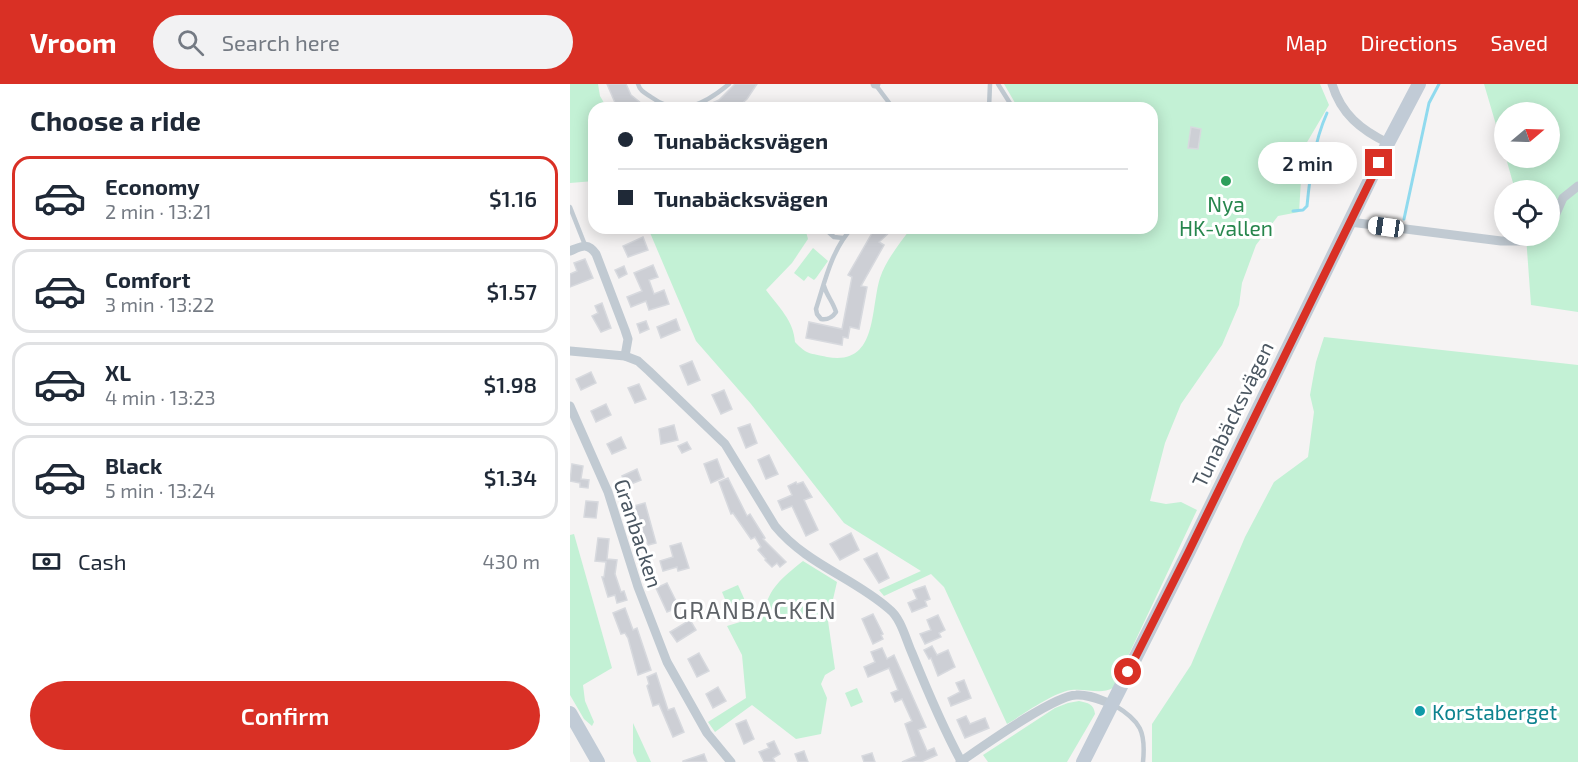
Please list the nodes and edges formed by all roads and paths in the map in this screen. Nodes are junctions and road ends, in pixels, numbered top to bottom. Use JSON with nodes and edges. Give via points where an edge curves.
{"nodes":[{"id":1,"x":638,"y":84,"type":"edge"},
{"id":2,"x":729,"y":84,"type":"edge"},
{"id":3,"x":875,"y":84,"type":"edge"},
{"id":4,"x":990,"y":84,"type":"edge"},
{"id":5,"x":998,"y":84,"type":"edge"},
{"id":6,"x":1332,"y":84,"type":"edge"},
{"id":7,"x":1419,"y":84,"type":"edge"},
{"id":8,"x":657,"y":102,"type":"edge"},
{"id":9,"x":704,"y":102,"type":"edge"},
{"id":10,"x":888,"y":102,"type":"edge"},
{"id":11,"x":989,"y":102,"type":"edge"},
{"id":12,"x":1008,"y":102,"type":"edge"},
{"id":13,"x":1388,"y":143,"type":"junction"},
{"id":14,"x":1578,"y":186,"type":"edge"},
{"id":15,"x":1560,"y":205,"type":"edge"},
{"id":16,"x":570,"y":207,"type":"edge"},
{"id":17,"x":1350,"y":222,"type":"junction"},
{"id":18,"x":831,"y":234,"type":"edge"},
{"id":19,"x":847,"y":234,"type":"edge"},
{"id":20,"x":843,"y":238,"type":"junction"},
{"id":21,"x":1494,"y":240,"type":"edge"},
{"id":22,"x":585,"y":245,"type":"junction"},
{"id":23,"x":570,"y":251,"type":"edge"},
{"id":24,"x":824,"y":286,"type":"junction"},
{"id":25,"x":570,"y":351,"type":"edge"},
{"id":26,"x":625,"y":356,"type":"junction"},
{"id":27,"x":570,"y":406,"type":"edge"},
{"id":28,"x":1112,"y":704,"type":"junction"},
{"id":29,"x":570,"y":713,"type":"edge"},
{"id":30,"x":598,"y":762,"type":"edge"},
{"id":31,"x":730,"y":762,"type":"edge"},
{"id":32,"x":960,"y":762,"type":"edge"},
{"id":33,"x":1083,"y":762,"type":"edge"},
{"id":34,"x":1143,"y":762,"type":"edge"}],
"edges":[{"from":1,"to":8,"type":"lane"},
{"from":2,"to":9,"type":"lane"},
{"from":3,"to":10,"type":"lane"},
{"from":4,"to":11,"type":"lane"},
{"from":5,"to":12,"type":"lane"},
{"from":6,"to":13,"type":"street","via":[[1352,120]]},
{"from":7,"to":13,"type":"street","name":"Tunabäcksvägen"},
{"from":13,"to":17,"type":"street","name":"Tunabäcksvägen"},
{"from":14,"to":15,"type":"street"},
{"from":16,"to":22,"type":"lane"},
{"from":17,"to":21,"type":"street"},
{"from":17,"to":28,"type":"street","name":"Tunabäcksvägen"},
{"from":18,"to":20,"type":"lane"},
{"from":19,"to":20,"type":"lane"},
{"from":20,"to":24,"type":"lane"},
{"from":22,"to":23,"type":"street"},
{"from":22,"to":26,"type":"street","via":[[596,254],[625,330]]},
{"from":24,"to":24,"type":"lane","via":[[816,309],[821,319],[827,320],[836,312]]},
{"from":25,"to":26,"type":"street"},
{"from":26,"to":32,"type":"street","via":[[649,371],[725,444],[785,538],[894,614]]},
{"from":27,"to":31,"type":"street","name":"Granbacken","via":[[608,492],[667,662],[707,733]]},
{"from":28,"to":32,"type":"street","via":[[1091,697],[1066,696]]},
{"from":28,"to":33,"type":"street","name":"Tunabäcksvägen"},
{"from":28,"to":34,"type":"lane","via":[[1123,710],[1144,734]]},
{"from":29,"to":30,"type":"street"}]}
